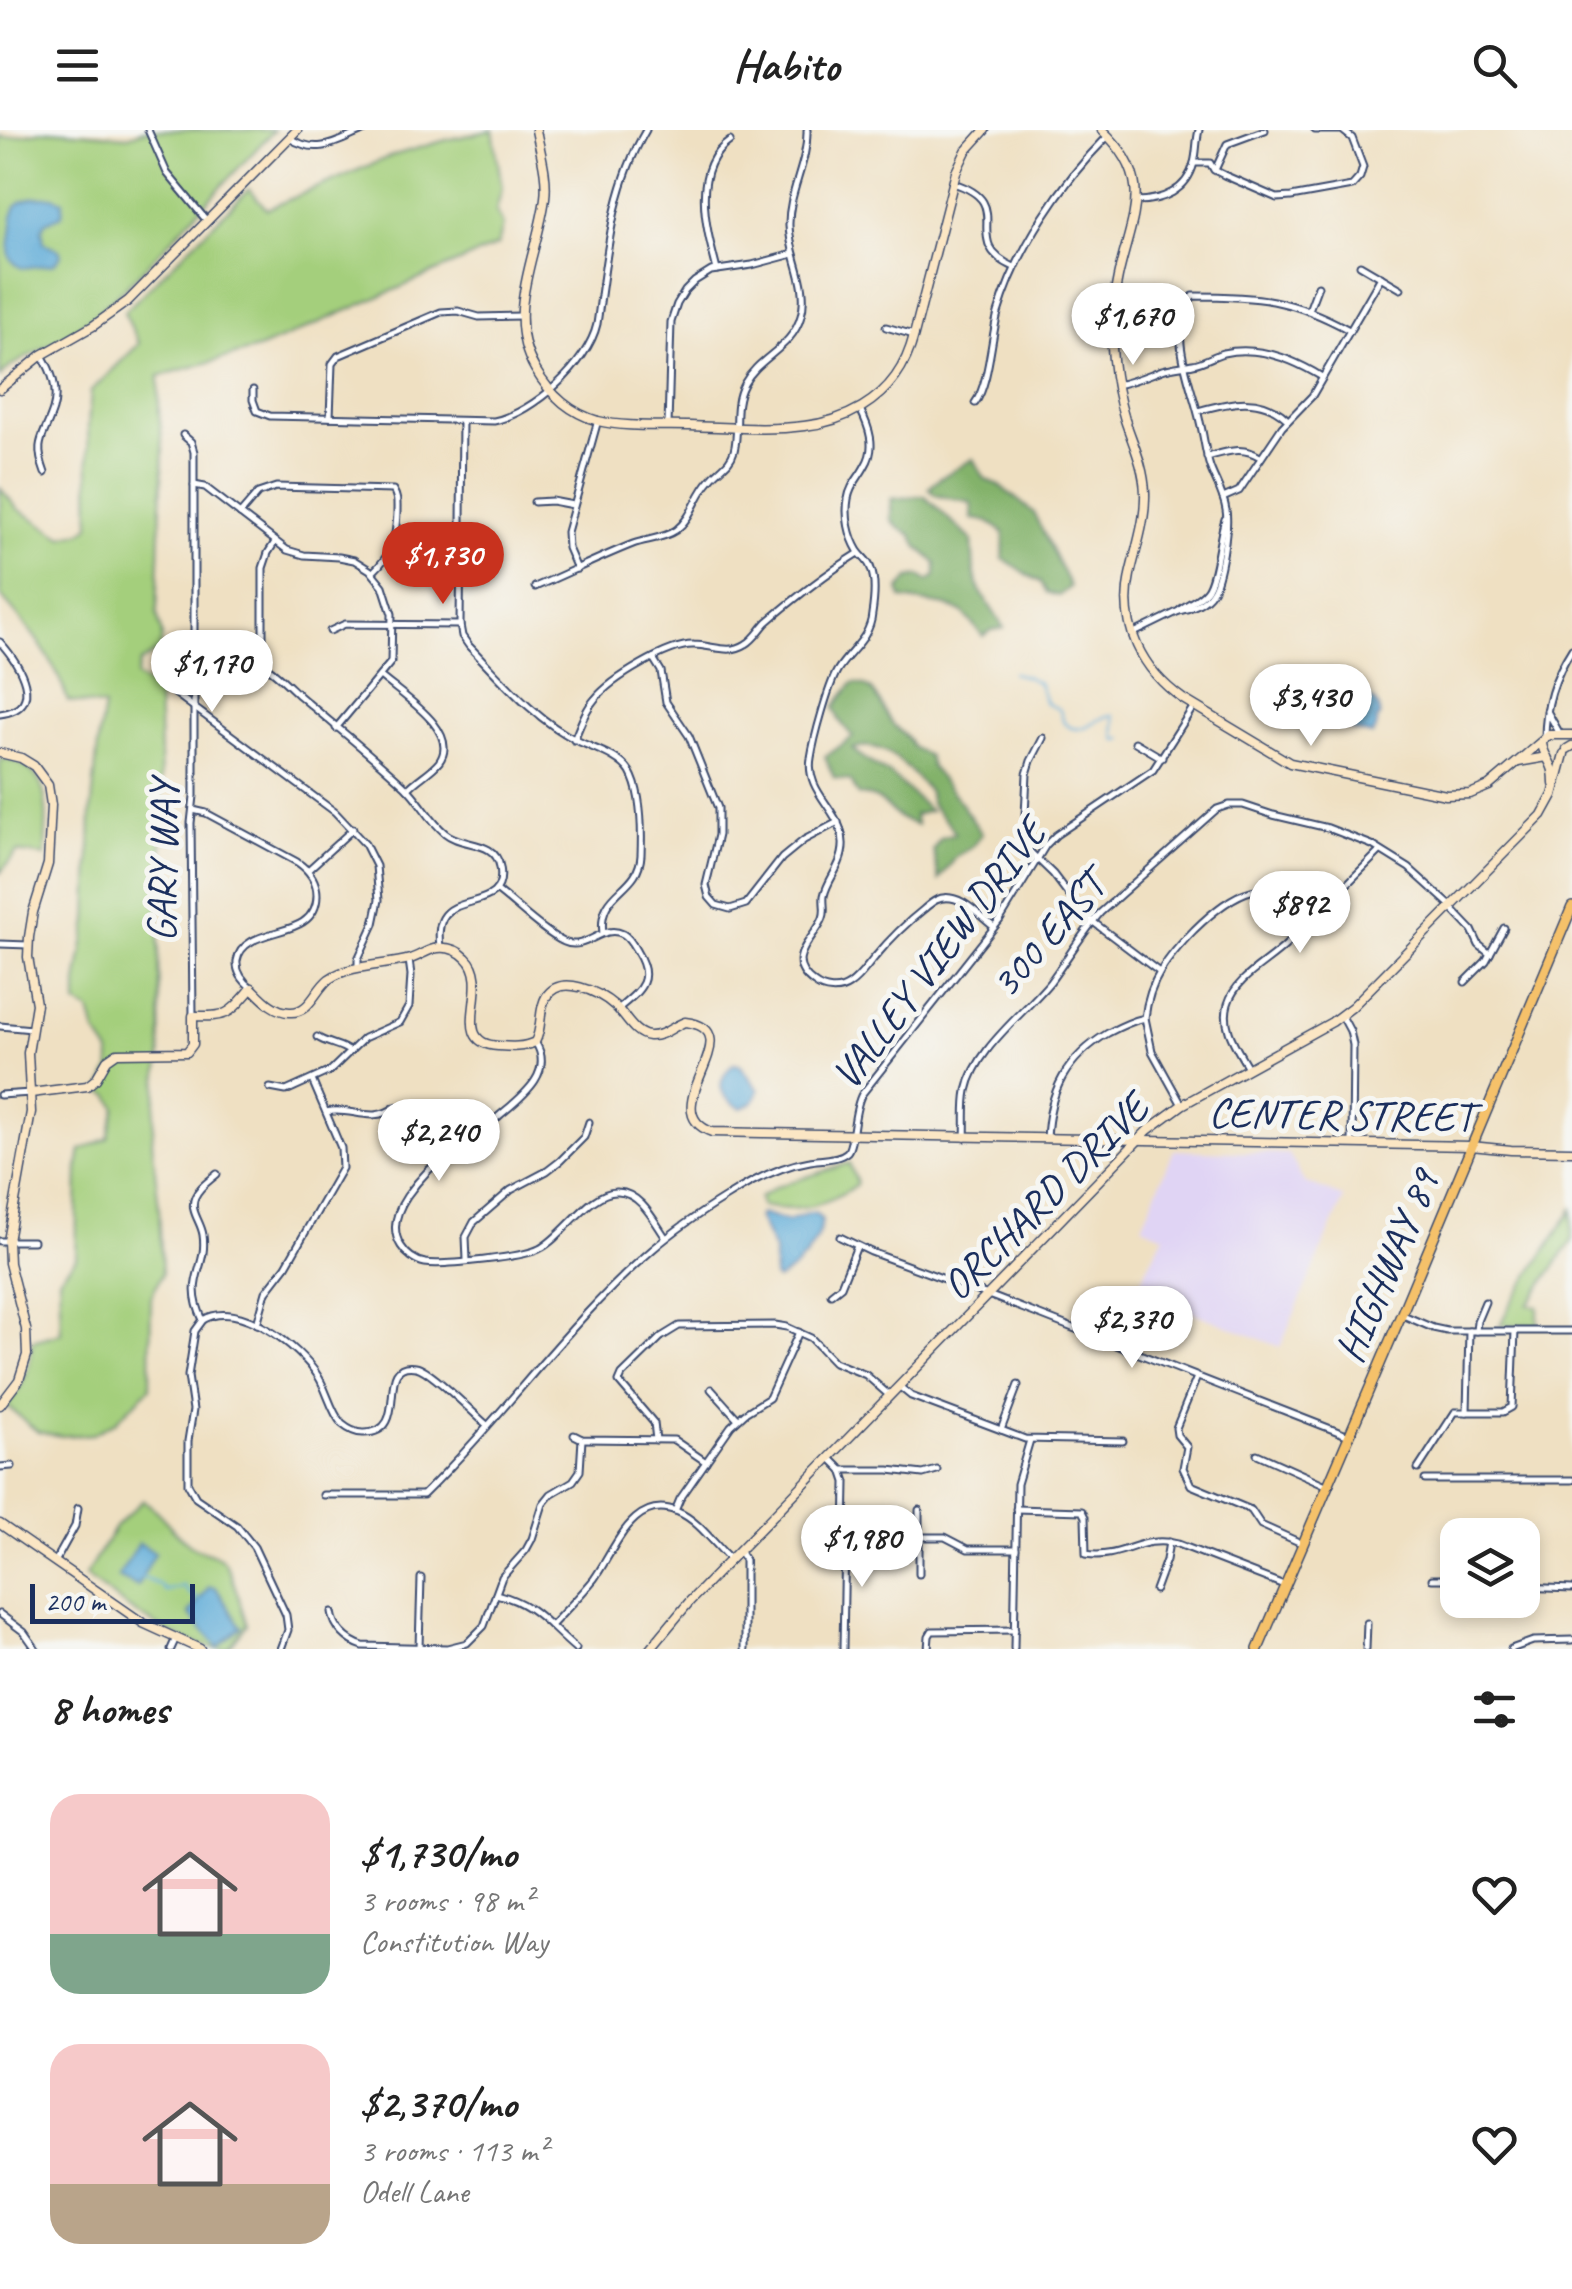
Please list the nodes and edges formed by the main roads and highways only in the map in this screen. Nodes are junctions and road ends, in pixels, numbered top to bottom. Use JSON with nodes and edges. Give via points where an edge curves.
{"nodes":[{"id":1,"x":536,"y":130,"type":"edge"},
{"id":2,"x":980,"y":131,"type":"edge"},
{"id":3,"x":1105,"y":133,"type":"edge"},
{"id":4,"x":293,"y":134,"type":"edge"},
{"id":5,"x":0,"y":389,"type":"edge"},
{"id":6,"x":1565,"y":736,"type":"edge"},
{"id":7,"x":1543,"y":740,"type":"junction"},
{"id":8,"x":1568,"y":750,"type":"edge"},
{"id":9,"x":0,"y":754,"type":"edge"},
{"id":10,"x":1547,"y":757,"type":"junction"},
{"id":11,"x":1518,"y":762,"type":"junction"},
{"id":12,"x":1555,"y":788,"type":"junction"},
{"id":13,"x":1572,"y":907,"type":"edge"},
{"id":14,"x":31,"y":1092,"type":"junction"},
{"id":15,"x":694,"y":1118,"type":"joint"},
{"id":16,"x":1112,"y":1140,"type":"junction"},
{"id":17,"x":1138,"y":1141,"type":"junction"},
{"id":18,"x":1472,"y":1146,"type":"junction"},
{"id":19,"x":1572,"y":1152,"type":"edge"},
{"id":20,"x":1122,"y":1158,"type":"junction"},
{"id":21,"x":4,"y":1241,"type":"edge"},
{"id":22,"x":0,"y":1405,"type":"edge"},
{"id":23,"x":0,"y":1524,"type":"edge"},
{"id":24,"x":200,"y":1649,"type":"edge"},
{"id":25,"x":650,"y":1649,"type":"edge"},
{"id":26,"x":1258,"y":1649,"type":"edge"}],
"edges":[{"from":1,"to":2,"type":"main road","via":[[545,200],[521,316],[527,353],[549,390],[598,420],[789,428],[860,408],[893,381],[909,354],[953,183]]},
{"from":3,"to":11,"type":"main road","via":[[1130,168],[1136,201],[1117,279],[1112,347],[1144,485],[1128,614],[1151,671],[1194,706],[1290,763],[1456,796],[1480,790]]},
{"from":4,"to":5,"type":"main road","via":[[128,300]]},
{"from":6,"to":7,"type":"main road"},
{"from":6,"to":8,"type":"main road"},
{"from":7,"to":10,"type":"main road"},
{"from":7,"to":11,"type":"main road"},
{"from":8,"to":10,"type":"main road"},
{"from":8,"to":12,"type":"main road","name":"ORCHARD DRIVE"},
{"from":9,"to":14,"type":"main road","via":[[34,766],[51,798],[48,864],[28,945],[36,996],[28,1053]]},
{"from":10,"to":11,"type":"main road"},
{"from":10,"to":12,"type":"main road"},
{"from":12,"to":17,"type":"main road","name":"ORCHARD DRIVE","via":[[1542,815],[1342,1016],[1182,1105]]},
{"from":13,"to":18,"type":"main road","name":"HIGHWAY 89"},
{"from":14,"to":15,"type":"main road","name":"GARY WAY","via":[[86,1086],[116,1053],[189,1051],[193,1016],[228,1014],[252,988],[277,1009],[296,1012],[341,973],[440,948],[474,967],[472,1024],[486,1044],[535,1042],[544,1000],[569,985],[605,999],[646,1036],[685,1022],[699,1026],[708,1034],[710,1054],[691,1101]]},
{"from":14,"to":21,"type":"main road","via":[[30,1127]]},
{"from":15,"to":16,"type":"main road","name":"CENTER STREET","via":[[716,1132]]},
{"from":16,"to":17,"type":"main road","name":"CENTER STREET"},
{"from":16,"to":20,"type":"main road"},
{"from":17,"to":18,"type":"main road","name":"CENTER STREET"},
{"from":17,"to":20,"type":"main road","name":"ORCHARD DRIVE"},
{"from":18,"to":19,"type":"main road","name":"CENTER STREET"},
{"from":18,"to":26,"type":"main road","name":"HIGHWAY 89"},
{"from":20,"to":25,"type":"main road","name":"ORCHARD DRIVE"},
{"from":21,"to":22,"type":"main road","via":[[27,1355]]},
{"from":23,"to":24,"type":"main road","via":[[144,1622]]}]}
